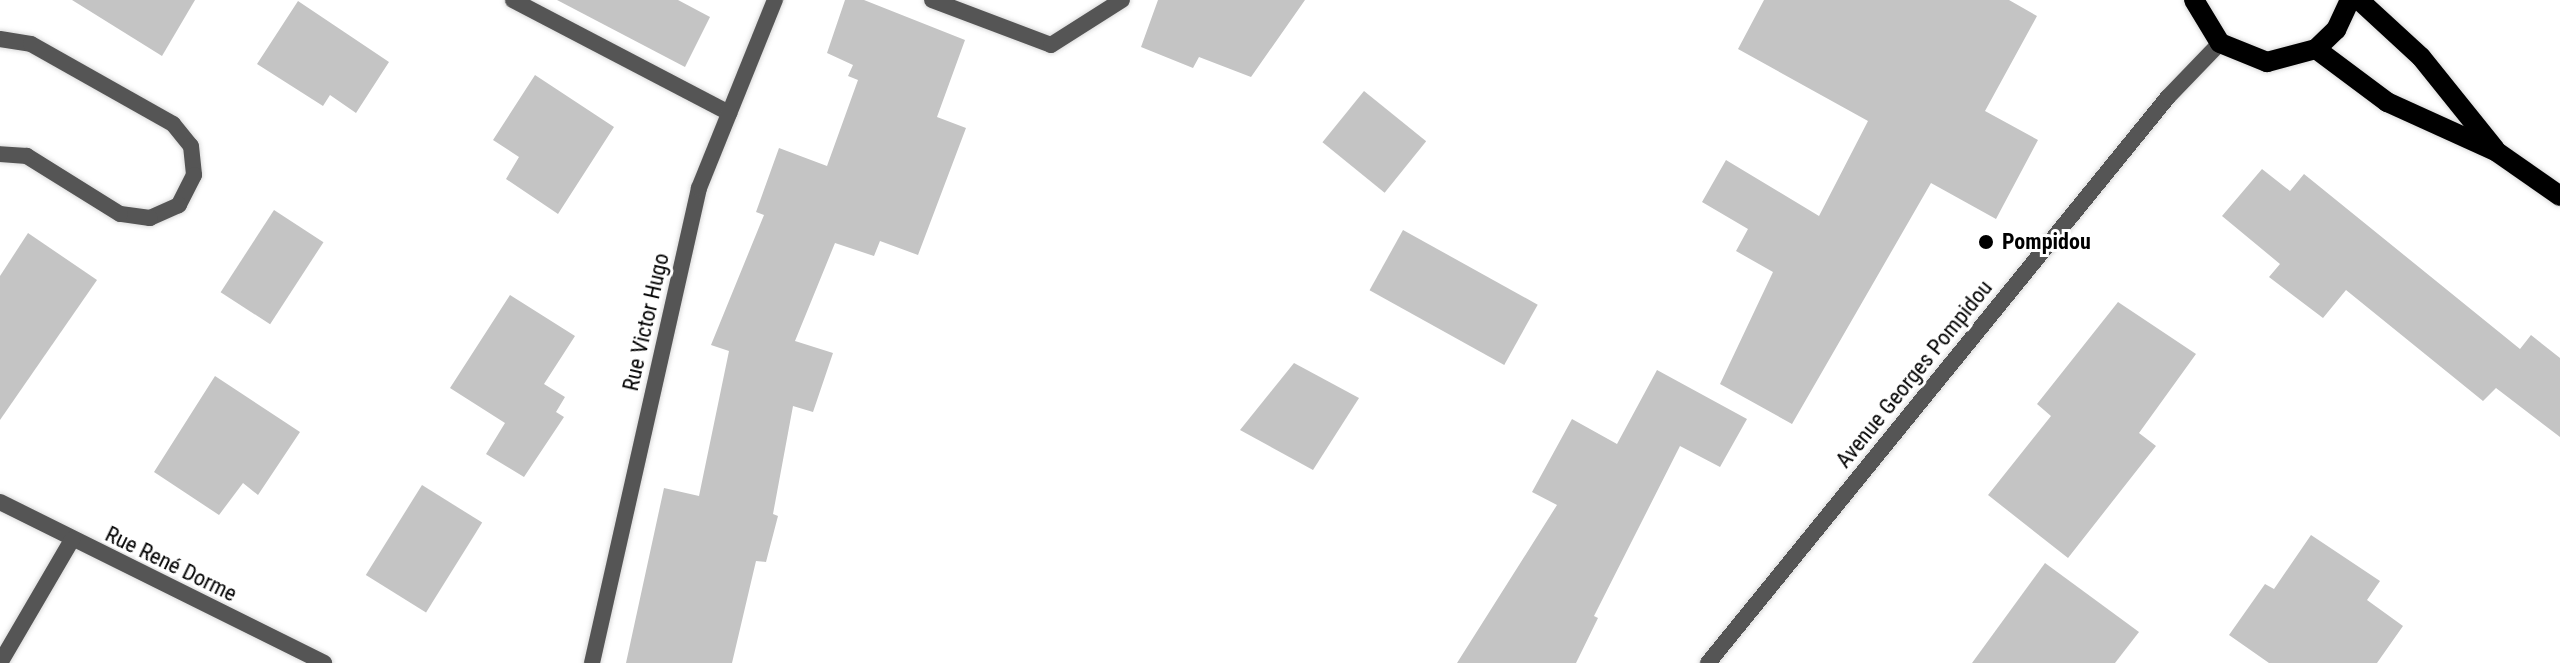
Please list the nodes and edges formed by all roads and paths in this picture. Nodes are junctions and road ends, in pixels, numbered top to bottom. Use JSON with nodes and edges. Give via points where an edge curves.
{"nodes":[{"id":1,"x":513,"y":0,"type":"edge"},
{"id":2,"x":775,"y":0,"type":"edge"},
{"id":3,"x":932,"y":0,"type":"edge"},
{"id":4,"x":1122,"y":0,"type":"edge"},
{"id":5,"x":2194,"y":0,"type":"edge"},
{"id":6,"x":2350,"y":0,"type":"edge"},
{"id":7,"x":2359,"y":0,"type":"edge"},
{"id":8,"x":0,"y":39,"type":"edge"},
{"id":9,"x":2220,"y":43,"type":"junction"},
{"id":10,"x":2316,"y":49,"type":"junction"},
{"id":11,"x":729,"y":113,"type":"junction"},
{"id":12,"x":2497,"y":152,"type":"junction"},
{"id":13,"x":0,"y":154,"type":"edge"},
{"id":14,"x":2560,"y":196,"type":"edge"},
{"id":15,"x":0,"y":502,"type":"edge"},
{"id":16,"x":72,"y":540,"type":"junction"},
{"id":17,"x":0,"y":663,"type":"edge"},
{"id":18,"x":324,"y":663,"type":"edge"},
{"id":19,"x":592,"y":663,"type":"edge"},
{"id":20,"x":1708,"y":663,"type":"edge"}],
"edges":[{"from":1,"to":11,"type":"street"},
{"from":2,"to":11,"type":"street","name":"Rue Victor Hugo"},
{"from":3,"to":4,"type":"street","via":[[1051,45]]},
{"from":5,"to":9,"type":"main road"},
{"from":6,"to":10,"type":"main road","via":[[2336,30]]},
{"from":7,"to":12,"type":"main road","via":[[2421,57]]},
{"from":8,"to":13,"type":"street","via":[[31,44],[173,124],[191,146],[194,175],[179,205],[150,218],[120,214],[27,156]]},
{"from":9,"to":10,"type":"main road","via":[[2267,62]]},
{"from":9,"to":20,"type":"street","name":"Avenue Georges Pompidou","via":[[2168,97]]},
{"from":10,"to":12,"type":"main road","via":[[2387,102]]},
{"from":11,"to":19,"type":"street","name":"Rue Victor Hugo","via":[[699,188]]},
{"from":12,"to":14,"type":"main road"},
{"from":15,"to":16,"type":"street","name":"Rue René Dorme"},
{"from":16,"to":17,"type":"street"},
{"from":16,"to":18,"type":"street","name":"Rue René Dorme"}]}
